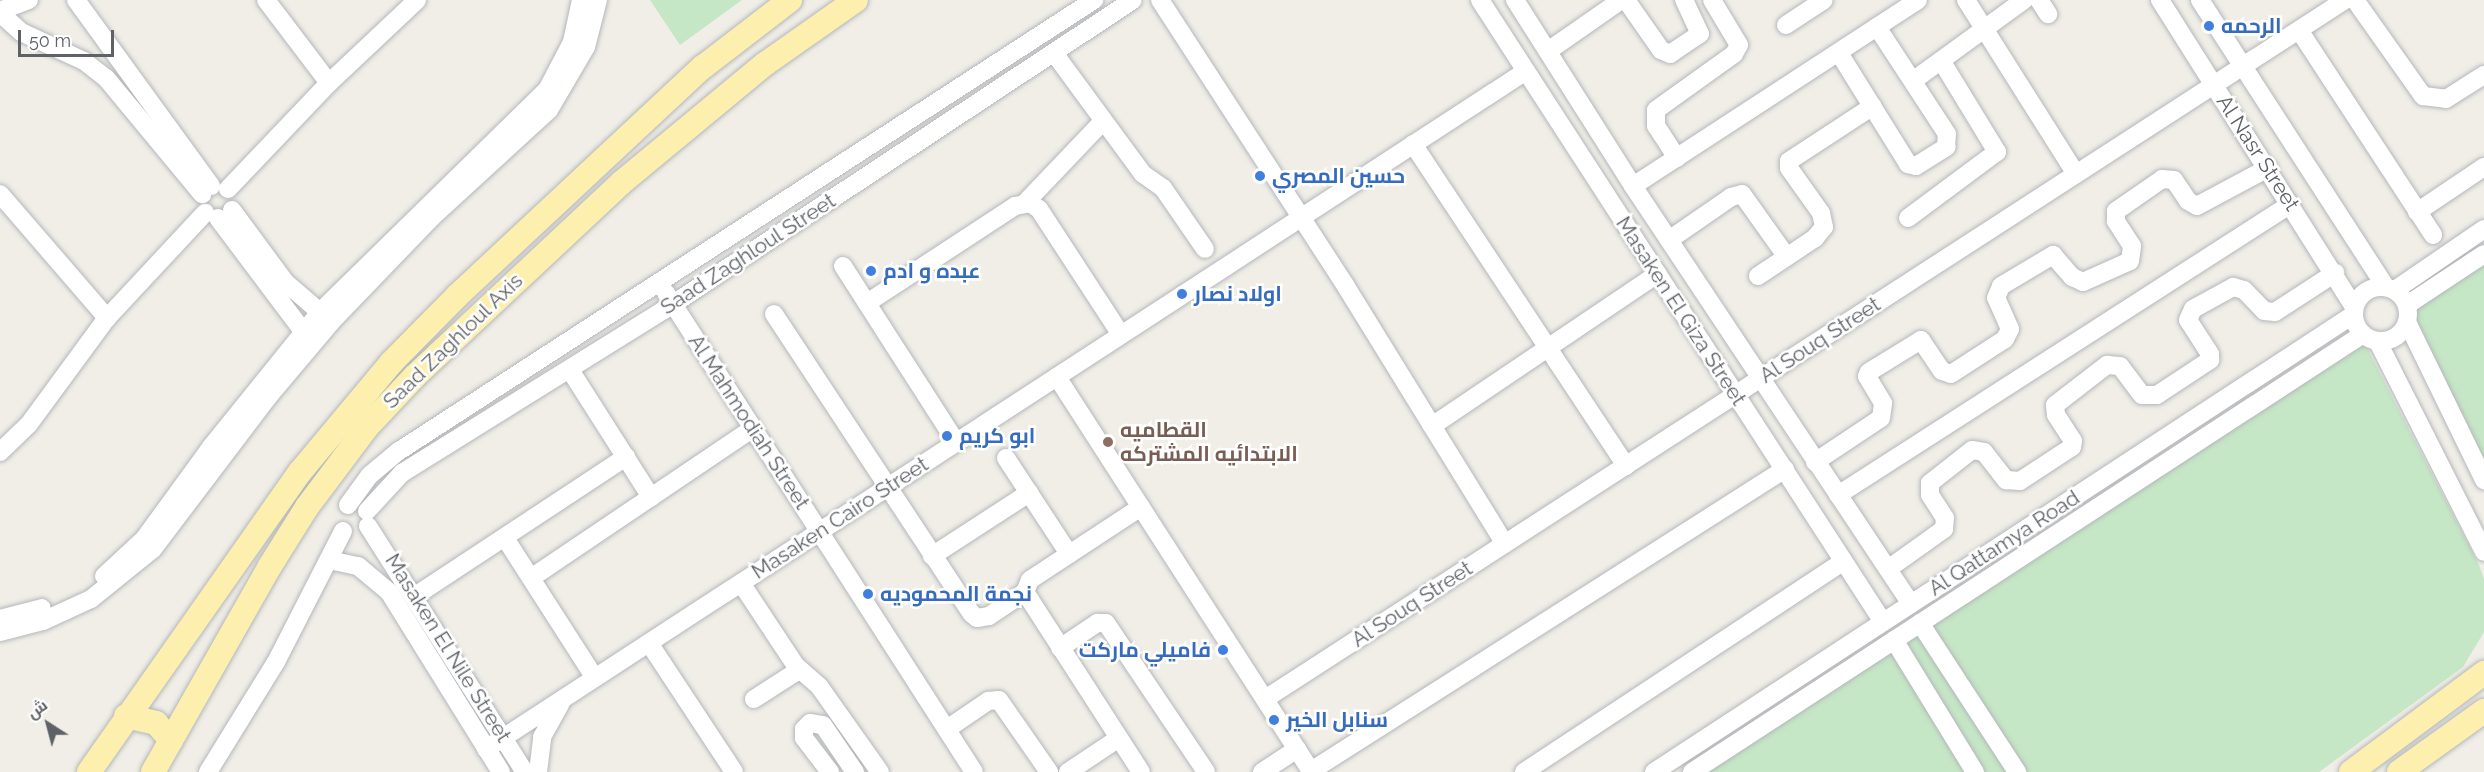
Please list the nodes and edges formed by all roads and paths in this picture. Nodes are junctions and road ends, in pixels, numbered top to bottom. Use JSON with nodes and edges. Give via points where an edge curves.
{"nodes":[{"id":1,"x":29,"y":0,"type":"edge"},
{"id":2,"x":76,"y":0,"type":"edge"},
{"id":3,"x":267,"y":0,"type":"edge"},
{"id":4,"x":417,"y":0,"type":"edge"},
{"id":5,"x":581,"y":0,"type":"edge"},
{"id":6,"x":598,"y":0,"type":"edge"},
{"id":7,"x":790,"y":0,"type":"edge"},
{"id":8,"x":856,"y":0,"type":"edge"},
{"id":9,"x":1094,"y":0,"type":"edge"},
{"id":10,"x":1133,"y":0,"type":"edge"},
{"id":11,"x":1160,"y":0,"type":"edge"},
{"id":12,"x":1480,"y":0,"type":"edge"},
{"id":13,"x":1515,"y":0,"type":"edge"},
{"id":14,"x":1621,"y":0,"type":"edge"},
{"id":15,"x":1626,"y":0,"type":"edge"},
{"id":16,"x":1684,"y":0,"type":"edge"},
{"id":17,"x":1712,"y":0,"type":"edge"},
{"id":18,"x":1824,"y":0,"type":"edge"},
{"id":19,"x":1918,"y":0,"type":"edge"},
{"id":20,"x":2024,"y":0,"type":"edge"},
{"id":21,"x":2160,"y":0,"type":"edge"},
{"id":22,"x":2200,"y":0,"type":"edge"},
{"id":23,"x":2345,"y":0,"type":"edge"},
{"id":24,"x":2355,"y":0,"type":"edge"},
{"id":25,"x":1968,"y":1,"type":"edge"},
{"id":26,"x":0,"y":12,"type":"edge"},
{"id":27,"x":1786,"y":25,"type":"dead end"},
{"id":28,"x":1877,"y":27,"type":"junction"},
{"id":29,"x":1986,"y":29,"type":"junction"},
{"id":30,"x":2298,"y":30,"type":"junction"},
{"id":31,"x":1548,"y":51,"type":"junction"},
{"id":32,"x":1054,"y":53,"type":"junction"},
{"id":33,"x":1839,"y":53,"type":"junction"},
{"id":34,"x":1942,"y":62,"type":"junction"},
{"id":35,"x":2243,"y":66,"type":"junction"},
{"id":36,"x":1526,"y":71,"type":"junction"},
{"id":37,"x":2484,"y":75,"type":"edge"},
{"id":38,"x":1914,"y":80,"type":"junction"},
{"id":39,"x":329,"y":83,"type":"junction"},
{"id":40,"x":2214,"y":85,"type":"junction"},
{"id":41,"x":1873,"y":106,"type":"junction"},
{"id":42,"x":1103,"y":121,"type":"junction"},
{"id":43,"x":1413,"y":144,"type":"junction"},
{"id":44,"x":1677,"y":158,"type":"junction"},
{"id":45,"x":2484,"y":167,"type":"edge"},
{"id":46,"x":2268,"y":168,"type":"junction"},
{"id":47,"x":2076,"y":174,"type":"junction"},
{"id":48,"x":1633,"y":186,"type":"junction"},
{"id":49,"x":214,"y":190,"type":"junction"},
{"id":50,"x":0,"y":194,"type":"edge"},
{"id":51,"x":1025,"y":203,"type":"junction"},
{"id":52,"x":2291,"y":204,"type":"junction"},
{"id":53,"x":2417,"y":212,"type":"junction"},
{"id":54,"x":218,"y":214,"type":"junction"},
{"id":55,"x":1300,"y":218,"type":"junction"},
{"id":56,"x":1908,"y":218,"type":"dead end"},
{"id":57,"x":2484,"y":229,"type":"edge"},
{"id":58,"x":2433,"y":235,"type":"dead end"},
{"id":59,"x":1669,"y":240,"type":"junction"},
{"id":60,"x":1205,"y":249,"type":"dead end"},
{"id":61,"x":2484,"y":254,"type":"edge"},
{"id":62,"x":1787,"y":257,"type":"junction"},
{"id":63,"x":843,"y":266,"type":"dead end"},
{"id":64,"x":2335,"y":273,"type":"junction"},
{"id":65,"x":1657,"y":274,"type":"junction"},
{"id":66,"x":1758,"y":276,"type":"dead end"},
{"id":67,"x":660,"y":284,"type":"junction"},
{"id":68,"x":2390,"y":288,"type":"junction"},
{"id":69,"x":867,"y":303,"type":"junction"},
{"id":70,"x":673,"y":304,"type":"junction"},
{"id":71,"x":2354,"y":311,"type":"junction"},
{"id":72,"x":774,"y":314,"type":"dead end"},
{"id":73,"x":2407,"y":314,"type":"junction"},
{"id":74,"x":325,"y":317,"type":"junction"},
{"id":75,"x":107,"y":318,"type":"junction"},
{"id":76,"x":1121,"y":335,"type":"junction"},
{"id":77,"x":308,"y":337,"type":"junction"},
{"id":78,"x":2370,"y":338,"type":"junction"},
{"id":79,"x":1547,"y":346,"type":"junction"},
{"id":80,"x":570,"y":370,"type":"junction"},
{"id":81,"x":1057,"y":377,"type":"junction"},
{"id":82,"x":1762,"y":378,"type":"junction"},
{"id":83,"x":1735,"y":395,"type":"junction"},
{"id":84,"x":1432,"y":426,"type":"junction"},
{"id":85,"x":753,"y":428,"type":"junction"},
{"id":86,"x":431,"y":430,"type":"junction"},
{"id":87,"x":956,"y":442,"type":"junction"},
{"id":88,"x":442,"y":448,"type":"junction"},
{"id":89,"x":0,"y":452,"type":"edge"},
{"id":90,"x":626,"y":458,"type":"junction"},
{"id":91,"x":1006,"y":458,"type":"dead end"},
{"id":92,"x":1815,"y":462,"type":"junction"},
{"id":93,"x":1626,"y":466,"type":"junction"},
{"id":94,"x":1785,"y":469,"type":"junction"},
{"id":95,"x":2484,"y":480,"type":"edge"},
{"id":96,"x":887,"y":488,"type":"junction"},
{"id":97,"x":1029,"y":493,"type":"junction"},
{"id":98,"x":1838,"y":495,"type":"junction"},
{"id":99,"x":651,"y":497,"type":"junction"},
{"id":100,"x":348,"y":505,"type":"junction"},
{"id":101,"x":1141,"y":507,"type":"junction"},
{"id":102,"x":368,"y":518,"type":"junction"},
{"id":103,"x":344,"y":531,"type":"junction"},
{"id":104,"x":819,"y":532,"type":"junction"},
{"id":105,"x":505,"y":538,"type":"junction"},
{"id":106,"x":1505,"y":544,"type":"junction"},
{"id":107,"x":2484,"y":552,"type":"edge"},
{"id":108,"x":1069,"y":554,"type":"junction"},
{"id":109,"x":932,"y":556,"type":"junction"},
{"id":110,"x":329,"y":560,"type":"junction"},
{"id":111,"x":1842,"y":562,"type":"junction"},
{"id":112,"x":1888,"y":569,"type":"junction"},
{"id":113,"x":531,"y":578,"type":"junction"},
{"id":114,"x":741,"y":583,"type":"junction"},
{"id":115,"x":1025,"y":592,"type":"junction"},
{"id":116,"x":415,"y":596,"type":"junction"},
{"id":117,"x":1911,"y":604,"type":"junction"},
{"id":118,"x":0,"y":619,"type":"edge"},
{"id":119,"x":1883,"y":622,"type":"junction"},
{"id":120,"x":1920,"y":623,"type":"junction"},
{"id":121,"x":0,"y":632,"type":"edge"},
{"id":122,"x":1894,"y":640,"type":"junction"},
{"id":123,"x":649,"y":643,"type":"junction"},
{"id":124,"x":1060,"y":648,"type":"junction"},
{"id":125,"x":799,"y":670,"type":"junction"},
{"id":126,"x":2484,"y":673,"type":"edge"},
{"id":127,"x":595,"y":678,"type":"junction"},
{"id":128,"x":563,"y":699,"type":"junction"},
{"id":129,"x":754,"y":699,"type":"dead end"},
{"id":130,"x":1265,"y":699,"type":"junction"},
{"id":131,"x":2484,"y":711,"type":"edge"},
{"id":132,"x":126,"y":716,"type":"junction"},
{"id":133,"x":947,"y":729,"type":"junction"},
{"id":134,"x":504,"y":738,"type":"junction"},
{"id":135,"x":1119,"y":738,"type":"junction"},
{"id":136,"x":171,"y":740,"type":"junction"},
{"id":137,"x":486,"y":749,"type":"junction"},
{"id":138,"x":1297,"y":749,"type":"junction"},
{"id":139,"x":89,"y":772,"type":"edge"},
{"id":140,"x":153,"y":772,"type":"edge"},
{"id":141,"x":208,"y":772,"type":"edge"},
{"id":142,"x":501,"y":772,"type":"edge"},
{"id":143,"x":525,"y":772,"type":"edge"},
{"id":144,"x":538,"y":772,"type":"edge"},
{"id":145,"x":734,"y":772,"type":"edge"},
{"id":146,"x":830,"y":772,"type":"edge"},
{"id":147,"x":855,"y":772,"type":"edge"},
{"id":148,"x":880,"y":772,"type":"edge"},
{"id":149,"x":974,"y":772,"type":"edge"},
{"id":150,"x":1049,"y":772,"type":"edge"},
{"id":151,"x":1068,"y":772,"type":"edge"},
{"id":152,"x":1141,"y":772,"type":"edge"},
{"id":153,"x":1206,"y":772,"type":"edge"},
{"id":154,"x":1262,"y":772,"type":"edge"},
{"id":155,"x":1311,"y":772,"type":"edge"},
{"id":156,"x":1524,"y":772,"type":"edge"},
{"id":157,"x":1654,"y":772,"type":"edge"},
{"id":158,"x":1692,"y":772,"type":"edge"},
{"id":159,"x":1975,"y":772,"type":"edge"},
{"id":160,"x":2017,"y":772,"type":"edge"},
{"id":161,"x":2351,"y":772,"type":"edge"},
{"id":162,"x":2399,"y":772,"type":"edge"}],
"edges":[{"from":1,"to":26,"type":"street"},
{"from":2,"to":49,"type":"street"},
{"from":3,"to":39,"type":"street"},
{"from":4,"to":39,"type":"street"},
{"from":5,"to":74,"type":"street","via":[[572,42],[547,90]]},
{"from":6,"to":74,"type":"street","via":[[579,62],[549,110]]},
{"from":7,"to":132,"type":"main road","name":"Saad Zaghloul Axis","via":[[694,75],[457,296],[391,363],[300,472]]},
{"from":8,"to":136,"type":"main road","name":"Saad Zaghloul Axis","via":[[765,64],[621,183],[415,376],[367,427],[288,537]]},
{"from":9,"to":67,"type":"street","name":"Saad Zaghloul Street"},
{"from":10,"to":32,"type":"street","name":"Saad Zaghloul Street"},
{"from":11,"to":55,"type":"street"},
{"from":12,"to":36,"type":"street","name":"Masaken El Giza Street"},
{"from":13,"to":31,"type":"street","name":"Masaken El Giza Street"},
{"from":14,"to":31,"type":"street"},
{"from":15,"to":16,"type":"street","via":[[1660,50],[1667,54],[1700,34]]},
{"from":17,"to":44,"type":"street","via":[[1739,45],[1734,54],[1656,110],[1656,126]]},
{"from":18,"to":27,"type":"street"},
{"from":19,"to":28,"type":"street"},
{"from":20,"to":29,"type":"street"},
{"from":21,"to":40,"type":"street","name":"Al Nasr Street"},
{"from":22,"to":35,"type":"street","name":"Al Nasr Street"},
{"from":23,"to":30,"type":"street","name":"Al Souq Street"},
{"from":24,"to":37,"type":"street","via":[[2423,96],[2446,99]]},
{"from":25,"to":29,"type":"street"},
{"from":26,"to":49,"type":"street","via":[[21,32],[84,61],[106,78]]},
{"from":28,"to":33,"type":"street"},
{"from":28,"to":38,"type":"street"},
{"from":29,"to":34,"type":"street"},
{"from":29,"to":47,"type":"street"},
{"from":30,"to":35,"type":"street","name":"Al Souq Street"},
{"from":30,"to":53,"type":"street"},
{"from":31,"to":48,"type":"street","name":"Masaken El Giza Street"},
{"from":32,"to":42,"type":"street"},
{"from":32,"to":70,"type":"street","name":"Saad Zaghloul Street"},
{"from":33,"to":41,"type":"street"},
{"from":33,"to":44,"type":"street"},
{"from":34,"to":38,"type":"street"},
{"from":34,"to":56,"type":"street","via":[[1997,152]]},
{"from":35,"to":40,"type":"street","name":"Al Souq Street"},
{"from":35,"to":68,"type":"street","name":"Al Nasr Street"},
{"from":36,"to":43,"type":"street","name":"Masaken Cairo Street"},
{"from":36,"to":65,"type":"street","name":"Masaken El Giza Street"},
{"from":38,"to":41,"type":"street","via":[[1947,134],[1946,147],[1916,166],[1910,165]]},
{"from":39,"to":49,"type":"street"},
{"from":40,"to":46,"type":"street","name":"Al Nasr Street"},
{"from":40,"to":47,"type":"street","name":"Al Souq Street"},
{"from":41,"to":62,"type":"street","via":[[1789,161],[1789,168],[1821,213],[1824,227]]},
{"from":42,"to":51,"type":"street"},
{"from":42,"to":60,"type":"street","via":[[1143,174],[1163,188]]},
{"from":43,"to":55,"type":"street","name":"Masaken Cairo Street"},
{"from":43,"to":79,"type":"street"},
{"from":44,"to":48,"type":"street"},
{"from":45,"to":53,"type":"street"},
{"from":46,"to":52,"type":"street","name":"Al Nasr Street"},
{"from":46,"to":92,"type":"street","via":[[2197,206],[2188,201],[2174,180],[2162,179],[2116,211],[2116,221],[2132,246],[2130,261],[2083,282],[2072,277],[2053,255],[2001,286],[1996,297],[2010,329],[2005,339],[1951,374],[1942,371],[1921,340],[1869,372],[1883,403],[1881,418]]},
{"from":47,"to":82,"type":"street","name":"Al Souq Street"},
{"from":48,"to":59,"type":"street","name":"Masaken El Giza Street"},
{"from":49,"to":54,"type":"street"},
{"from":49,"to":54,"type":"street","via":[[233,196]]},
{"from":50,"to":75,"type":"street"},
{"from":51,"to":69,"type":"street"},
{"from":51,"to":76,"type":"street","via":[[1039,209]]},
{"from":52,"to":64,"type":"street","name":"Al Nasr Street"},
{"from":52,"to":98,"type":"street"},
{"from":53,"to":58,"type":"street"},
{"from":54,"to":74,"type":"street"},
{"from":54,"to":75,"type":"street"},
{"from":54,"to":77,"type":"street"},
{"from":55,"to":76,"type":"street","name":"Masaken Cairo Street"},
{"from":55,"to":84,"type":"street"},
{"from":57,"to":68,"type":"street"},
{"from":59,"to":62,"type":"street","via":[[1731,197],[1742,194]]},
{"from":59,"to":82,"type":"street","name":"Masaken El Giza Street"},
{"from":61,"to":73,"type":"street"},
{"from":62,"to":66,"type":"street"},
{"from":63,"to":69,"type":"street"},
{"from":64,"to":71,"type":"street","name":"Al Nasr Street"},
{"from":64,"to":112,"type":"street","via":[[2275,312],[2264,311],[2244,290],[2233,287],[2193,309],[2188,320],[2210,360],[2157,395],[2142,395],[2120,366],[2107,365],[2055,405],[2055,415],[2073,441],[2072,447],[2020,481],[2006,480],[1984,452],[1972,450],[1930,483],[1930,495],[1945,518],[1944,529]]},
{"from":65,"to":79,"type":"street"},
{"from":65,"to":83,"type":"street","name":"Masaken El Giza Street"},
{"from":67,"to":70,"type":"street","name":"Al Mahmodiah Street"},
{"from":67,"to":86,"type":"street","name":"Saad Zaghloul Street"},
{"from":68,"to":71,"type":"street","via":[[2363,293]]},
{"from":68,"to":73,"type":"street"},
{"from":69,"to":87,"type":"street"},
{"from":70,"to":80,"type":"street","name":"Saad Zaghloul Street"},
{"from":70,"to":85,"type":"street","name":"Al Mahmodiah Street"},
{"from":71,"to":78,"type":"street"},
{"from":71,"to":117,"type":"street","name":"Al Qattamya Road"},
{"from":72,"to":96,"type":"street"},
{"from":73,"to":78,"type":"street","via":[[2396,336]]},
{"from":73,"to":95,"type":"street"},
{"from":74,"to":77,"type":"street"},
{"from":75,"to":89,"type":"street","via":[[29,424]]},
{"from":76,"to":81,"type":"street","name":"Masaken Cairo Street"},
{"from":77,"to":118,"type":"street","via":[[124,559],[63,600]]},
{"from":77,"to":121,"type":"street","via":[[170,529],[134,567],[68,611]]},
{"from":78,"to":107,"type":"street"},
{"from":78,"to":120,"type":"street","name":"Al Qattamya Road"},
{"from":79,"to":84,"type":"street"},
{"from":79,"to":93,"type":"street"},
{"from":80,"to":88,"type":"street","name":"Saad Zaghloul Street"},
{"from":80,"to":90,"type":"street"},
{"from":81,"to":87,"type":"street","name":"Masaken Cairo Street"},
{"from":81,"to":101,"type":"street"},
{"from":82,"to":83,"type":"street","name":"Al Souq Street"},
{"from":82,"to":92,"type":"street","name":"Masaken El Giza Street"},
{"from":83,"to":93,"type":"street","name":"Al Souq Street"},
{"from":83,"to":94,"type":"street","name":"Masaken El Giza Street"},
{"from":84,"to":106,"type":"street"},
{"from":85,"to":99,"type":"street"},
{"from":85,"to":104,"type":"street","name":"Al Mahmodiah Street"},
{"from":86,"to":88,"type":"street"},
{"from":86,"to":100,"type":"street","name":"Saad Zaghloul Street","via":[[379,466]]},
{"from":87,"to":96,"type":"street","name":"Masaken Cairo Street"},
{"from":88,"to":102,"type":"street","name":"Saad Zaghloul Street","via":[[392,481]]},
{"from":90,"to":99,"type":"street"},
{"from":90,"to":105,"type":"street"},
{"from":91,"to":97,"type":"street"},
{"from":92,"to":98,"type":"street","name":"Masaken El Giza Street"},
{"from":93,"to":106,"type":"street","name":"Al Souq Street"},
{"from":94,"to":111,"type":"street","name":"Masaken El Giza Street"},
{"from":94,"to":155,"type":"street"},
{"from":96,"to":104,"type":"street","name":"Masaken Cairo Street"},
{"from":96,"to":109,"type":"street"},
{"from":97,"to":108,"type":"street"},
{"from":97,"to":109,"type":"street"},
{"from":98,"to":112,"type":"street","name":"Masaken El Giza Street"},
{"from":99,"to":113,"type":"street"},
{"from":100,"to":102,"type":"street","via":[[359,505]]},
{"from":100,"to":103,"type":"street","via":[[339,517]]},
{"from":101,"to":108,"type":"street"},
{"from":101,"to":130,"type":"street"},
{"from":102,"to":103,"type":"street","via":[[357,535]]},
{"from":102,"to":116,"type":"street","name":"Masaken El Nile Street"},
{"from":103,"to":110,"type":"street"},
{"from":104,"to":114,"type":"street","name":"Masaken Cairo Street"},
{"from":104,"to":133,"type":"street","name":"Al Mahmodiah Street"},
{"from":105,"to":113,"type":"street"},
{"from":105,"to":116,"type":"street"},
{"from":106,"to":130,"type":"street","name":"Al Souq Street"},
{"from":108,"to":115,"type":"street","via":[[1030,580]]},
{"from":109,"to":115,"type":"street","via":[[977,618],[989,616]]},
{"from":110,"to":137,"type":"street","name":"Masaken El Nile Street","via":[[358,566],[383,584]]},
{"from":110,"to":141,"type":"street","via":[[276,662]]},
{"from":111,"to":119,"type":"street","name":"Masaken El Giza Street"},
{"from":111,"to":156,"type":"street"},
{"from":112,"to":117,"type":"street","name":"Masaken El Giza Street"},
{"from":113,"to":127,"type":"street"},
{"from":114,"to":123,"type":"street","name":"Masaken Cairo Street"},
{"from":114,"to":125,"type":"street"},
{"from":115,"to":124,"type":"street"},
{"from":116,"to":134,"type":"street","name":"Masaken El Nile Street"},
{"from":117,"to":119,"type":"street","name":"Al Qattamya Road"},
{"from":119,"to":157,"type":"street","name":"Al Qattamya Road"},
{"from":120,"to":122,"type":"street","name":"Al Qattamya Road"},
{"from":120,"to":160,"type":"street"},
{"from":122,"to":158,"type":"street","name":"Al Qattamya Road"},
{"from":122,"to":159,"type":"street"},
{"from":123,"to":127,"type":"street","name":"Masaken Cairo Street"},
{"from":123,"to":145,"type":"street"},
{"from":124,"to":135,"type":"street"},
{"from":124,"to":153,"type":"street","via":[[1097,623],[1106,623]]},
{"from":125,"to":129,"type":"street"},
{"from":125,"to":148,"type":"street","via":[[819,686]]},
{"from":126,"to":161,"type":"main road"},
{"from":127,"to":128,"type":"street","name":"Masaken Cairo Street"},
{"from":128,"to":134,"type":"street","name":"Masaken Cairo Street"},
{"from":128,"to":144,"type":"street","via":[[542,737]]},
{"from":130,"to":138,"type":"street"},
{"from":131,"to":162,"type":"main road"},
{"from":132,"to":136,"type":"main road","via":[[156,723]]},
{"from":132,"to":139,"type":"main road","name":"Saad Zaghloul Axis"},
{"from":133,"to":149,"type":"street","name":"Al Mahmodiah Street"},
{"from":133,"to":150,"type":"street","via":[[988,701],[999,700]]},
{"from":134,"to":137,"type":"street","name":"Masaken Cairo Street"},
{"from":134,"to":143,"type":"street","name":"Masaken El Nile Street"},
{"from":135,"to":151,"type":"street"},
{"from":135,"to":152,"type":"street"},
{"from":136,"to":140,"type":"main road","name":"Saad Zaghloul Axis"},
{"from":137,"to":142,"type":"street","name":"Masaken El Nile Street"},
{"from":138,"to":154,"type":"street"},
{"from":138,"to":155,"type":"street"},
{"from":146,"to":147,"type":"street","via":[[804,738],[804,729],[810,723],[823,725]]}]}
